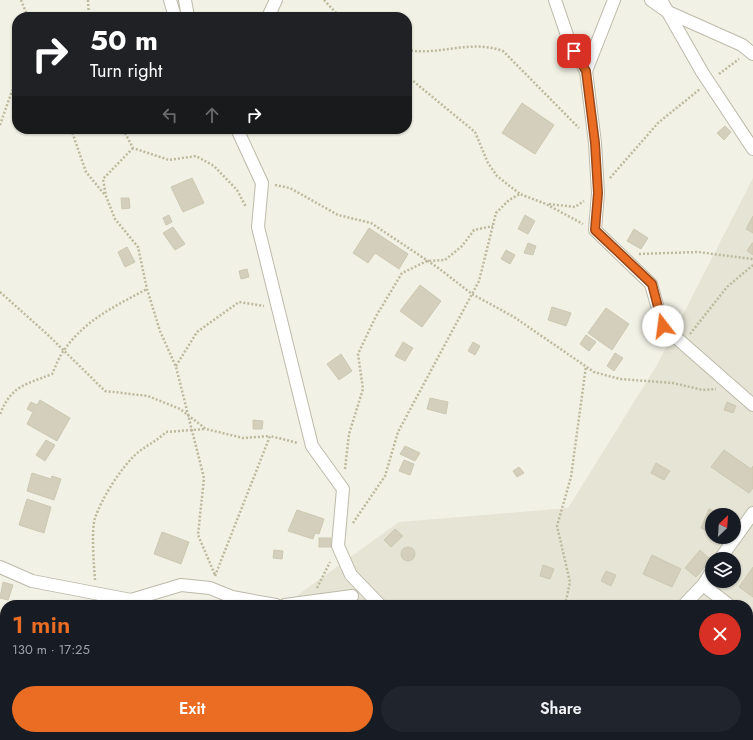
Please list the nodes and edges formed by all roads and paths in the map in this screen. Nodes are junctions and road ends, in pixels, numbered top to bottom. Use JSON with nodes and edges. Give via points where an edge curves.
{"nodes":[{"id":1,"x":21,"y":0,"type":"edge"},
{"id":2,"x":88,"y":0,"type":"edge"},
{"id":3,"x":170,"y":0,"type":"edge"},
{"id":4,"x":185,"y":0,"type":"edge"},
{"id":5,"x":276,"y":0,"type":"edge"},
{"id":6,"x":324,"y":0,"type":"edge"},
{"id":7,"x":555,"y":0,"type":"edge"},
{"id":8,"x":614,"y":0,"type":"edge"},
{"id":9,"x":650,"y":0,"type":"edge"},
{"id":10,"x":661,"y":0,"type":"edge"},
{"id":11,"x":26,"y":12,"type":"edge"},
{"id":12,"x":89,"y":12,"type":"edge"},
{"id":13,"x":174,"y":12,"type":"edge"},
{"id":14,"x":187,"y":12,"type":"edge"},
{"id":15,"x":270,"y":12,"type":"edge"},
{"id":16,"x":335,"y":12,"type":"edge"},
{"id":17,"x":668,"y":12,"type":"junction"},
{"id":18,"x":412,"y":51,"type":"edge"},
{"id":19,"x":751,"y":53,"type":"edge"},
{"id":20,"x":586,"y":71,"type":"junction"},
{"id":21,"x":412,"y":80,"type":"edge"},
{"id":22,"x":708,"y":82,"type":"junction"},
{"id":23,"x":12,"y":91,"type":"edge"},
{"id":24,"x":0,"y":125,"type":"edge"},
{"id":25,"x":73,"y":134,"type":"edge"},
{"id":26,"x":126,"y":134,"type":"edge"},
{"id":27,"x":239,"y":134,"type":"edge"},
{"id":28,"x":595,"y":143,"type":"junction"},
{"id":29,"x":133,"y":148,"type":"junction"},
{"id":30,"x":753,"y":149,"type":"edge"},
{"id":31,"x":262,"y":183,"type":"junction"},
{"id":32,"x":598,"y":193,"type":"junction"},
{"id":33,"x":520,"y":194,"type":"junction"},
{"id":34,"x":106,"y":196,"type":"junction"},
{"id":35,"x":546,"y":204,"type":"junction"},
{"id":36,"x":493,"y":226,"type":"junction"},
{"id":37,"x":258,"y":227,"type":"junction"},
{"id":38,"x":595,"y":230,"type":"junction"},
{"id":39,"x":620,"y":254,"type":"junction"},
{"id":40,"x":753,"y":259,"type":"edge"},
{"id":41,"x":427,"y":261,"type":"junction"},
{"id":42,"x":753,"y":265,"type":"edge"},
{"id":43,"x":147,"y":289,"type":"junction"},
{"id":44,"x":0,"y":292,"type":"edge"},
{"id":45,"x":472,"y":294,"type":"junction"},
{"id":46,"x":266,"y":307,"type":"dead end"},
{"id":47,"x":684,"y":343,"type":"junction"},
{"id":48,"x":64,"y":350,"type":"junction"},
{"id":49,"x":586,"y":366,"type":"junction"},
{"id":50,"x":176,"y":367,"type":"junction"},
{"id":51,"x":733,"y":387,"type":"junction"},
{"id":52,"x":753,"y":405,"type":"edge"},
{"id":53,"x":0,"y":414,"type":"edge"},
{"id":54,"x":187,"y":414,"type":"junction"},
{"id":55,"x":206,"y":429,"type":"junction"},
{"id":56,"x":193,"y":430,"type":"junction"},
{"id":57,"x":270,"y":436,"type":"junction"},
{"id":58,"x":312,"y":446,"type":"junction"},
{"id":59,"x":343,"y":489,"type":"junction"},
{"id":60,"x":753,"y":513,"type":"edge"},
{"id":61,"x":351,"y":527,"type":"dead end"},
{"id":62,"x":338,"y":546,"type":"junction"},
{"id":63,"x":725,"y":552,"type":"edge"},
{"id":64,"x":0,"y":568,"type":"edge"},
{"id":65,"x":351,"y":575,"type":"junction"},
{"id":66,"x":215,"y":576,"type":"junction"},
{"id":67,"x":705,"y":582,"type":"edge"},
{"id":68,"x":703,"y":585,"type":"junction"},
{"id":69,"x":210,"y":588,"type":"junction"},
{"id":70,"x":97,"y":594,"type":"junction"},
{"id":71,"x":248,"y":600,"type":"edge"},
{"id":72,"x":312,"y":600,"type":"edge"},
{"id":73,"x":352,"y":600,"type":"edge"},
{"id":74,"x":375,"y":600,"type":"edge"},
{"id":75,"x":567,"y":600,"type":"edge"},
{"id":76,"x":689,"y":600,"type":"edge"},
{"id":77,"x":722,"y":600,"type":"edge"}],
"edges":[{"from":1,"to":11,"type":"path"},
{"from":2,"to":12,"type":"path"},
{"from":3,"to":13,"type":"street"},
{"from":4,"to":14,"type":"street"},
{"from":5,"to":15,"type":"street"},
{"from":6,"to":16,"type":"path"},
{"from":7,"to":20,"type":"street","via":[[569,41]]},
{"from":8,"to":20,"type":"street"},
{"from":9,"to":17,"type":"street"},
{"from":10,"to":17,"type":"street"},
{"from":17,"to":19,"type":"street","via":[[742,45]]},
{"from":17,"to":22,"type":"street"},
{"from":18,"to":28,"type":"path","via":[[474,45],[503,51]]},
{"from":19,"to":22,"type":"path"},
{"from":20,"to":28,"type":"street"},
{"from":21,"to":33,"type":"path","via":[[475,132],[488,163],[497,176]]},
{"from":22,"to":30,"type":"street"},
{"from":22,"to":32,"type":"path","via":[[658,123]]},
{"from":23,"to":24,"type":"path"},
{"from":25,"to":34,"type":"path","via":[[86,172]]},
{"from":26,"to":29,"type":"path"},
{"from":27,"to":31,"type":"street"},
{"from":28,"to":32,"type":"street"},
{"from":29,"to":34,"type":"path","via":[[103,179]]},
{"from":29,"to":37,"type":"path","via":[[169,160],[196,156],[214,166],[237,190]]},
{"from":31,"to":37,"type":"street"},
{"from":31,"to":41,"type":"path","via":[[290,188],[338,215],[371,223]]},
{"from":32,"to":35,"type":"path","via":[[575,207]]},
{"from":32,"to":38,"type":"street"},
{"from":33,"to":35,"type":"path"},
{"from":33,"to":36,"type":"path","via":[[509,200],[496,213]]},
{"from":34,"to":43,"type":"path","via":[[115,219],[138,247]]},
{"from":35,"to":38,"type":"path"},
{"from":36,"to":41,"type":"path","via":[[474,230],[462,246],[445,260]]},
{"from":36,"to":45,"type":"path","via":[[479,281]]},
{"from":37,"to":58,"type":"street"},
{"from":38,"to":39,"type":"street"},
{"from":39,"to":40,"type":"path","via":[[698,252]]},
{"from":39,"to":47,"type":"street","via":[[652,284],[663,326]]},
{"from":41,"to":45,"type":"path"},
{"from":41,"to":59,"type":"path","via":[[402,273],[358,354],[363,389],[349,434]]},
{"from":42,"to":47,"type":"path","via":[[727,286]]},
{"from":43,"to":48,"type":"path","via":[[105,312],[76,335]]},
{"from":43,"to":50,"type":"path","via":[[160,331]]},
{"from":44,"to":48,"type":"path"},
{"from":45,"to":49,"type":"path","via":[[514,316]]},
{"from":45,"to":61,"type":"path","via":[[398,432],[385,476]]},
{"from":46,"to":50,"type":"path","via":[[239,302],[197,332]]},
{"from":47,"to":51,"type":"street"},
{"from":48,"to":53,"type":"path","via":[[52,374],[15,389],[5,401]]},
{"from":48,"to":54,"type":"path","via":[[105,391],[148,396]]},
{"from":49,"to":51,"type":"path","via":[[594,372],[620,379],[672,383],[703,390]]},
{"from":49,"to":75,"type":"path","via":[[571,477],[557,526],[570,582]]},
{"from":50,"to":54,"type":"path"},
{"from":51,"to":52,"type":"street"},
{"from":54,"to":55,"type":"path"},
{"from":54,"to":56,"type":"path"},
{"from":55,"to":56,"type":"path"},
{"from":55,"to":57,"type":"path","via":[[243,438]]},
{"from":56,"to":66,"type":"path","via":[[204,478],[198,535]]},
{"from":56,"to":70,"type":"path","via":[[166,432],[158,441],[135,455],[115,481],[95,519],[94,566]]},
{"from":57,"to":58,"type":"path"},
{"from":57,"to":66,"type":"path"},
{"from":58,"to":59,"type":"street"},
{"from":59,"to":62,"type":"street"},
{"from":60,"to":63,"type":"street"},
{"from":62,"to":65,"type":"street"},
{"from":62,"to":72,"type":"path"},
{"from":64,"to":70,"type":"street","via":[[32,581]]},
{"from":65,"to":73,"type":"street"},
{"from":65,"to":74,"type":"street"},
{"from":66,"to":69,"type":"path"},
{"from":67,"to":68,"type":"street"},
{"from":68,"to":76,"type":"street"},
{"from":68,"to":77,"type":"street"},
{"from":69,"to":70,"type":"street","via":[[181,585],[132,600]]},
{"from":69,"to":71,"type":"street","via":[[232,597]]}]}
